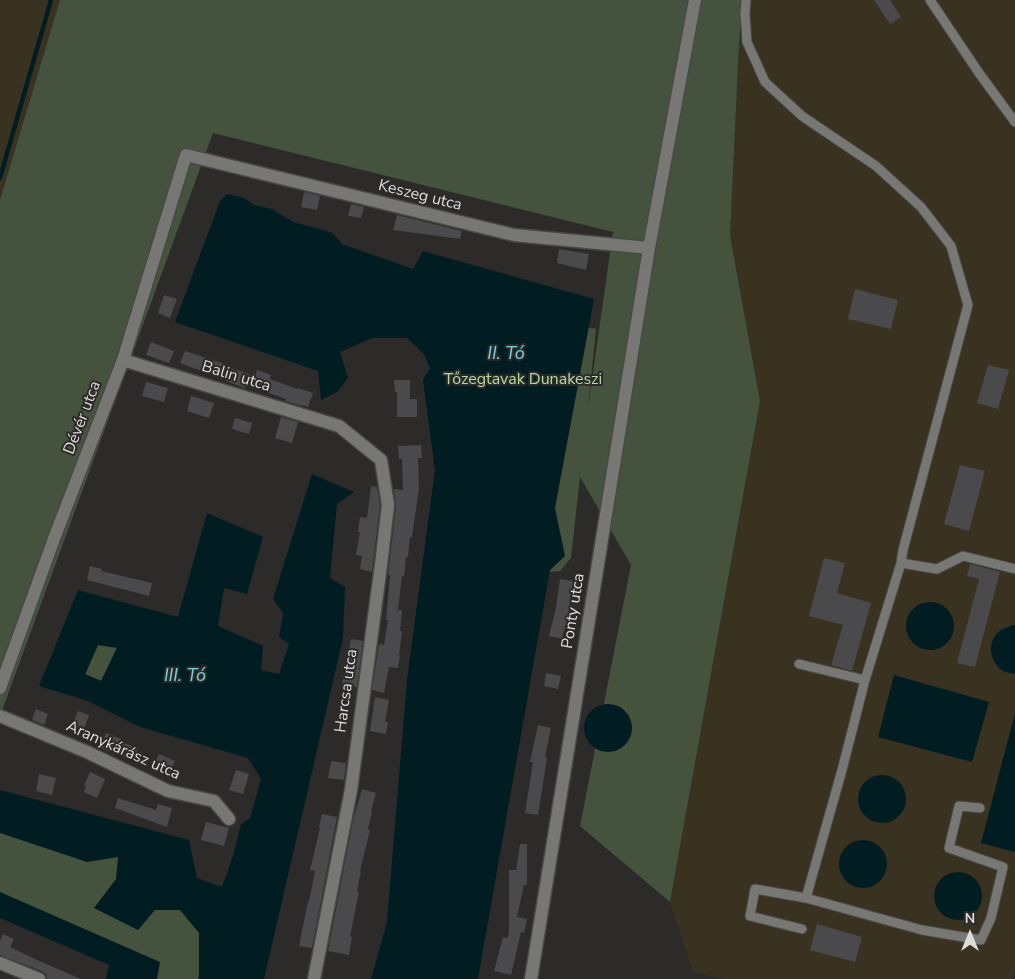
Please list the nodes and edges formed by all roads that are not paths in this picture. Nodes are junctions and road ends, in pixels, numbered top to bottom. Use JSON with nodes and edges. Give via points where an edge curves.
{"nodes":[{"id":1,"x":695,"y":0,"type":"edge"},
{"id":2,"x":746,"y":0,"type":"edge"},
{"id":3,"x":930,"y":0,"type":"edge"},
{"id":4,"x":1015,"y":122,"type":"edge"},
{"id":5,"x":186,"y":155,"type":"joint"},
{"id":6,"x":649,"y":248,"type":"junction"},
{"id":7,"x":123,"y":360,"type":"junction"},
{"id":8,"x":339,"y":426,"type":"joint"},
{"id":9,"x":901,"y":563,"type":"junction"},
{"id":10,"x":1015,"y":569,"type":"edge"},
{"id":11,"x":798,"y":664,"type":"dead end"},
{"id":12,"x":864,"y":680,"type":"junction"},
{"id":13,"x":0,"y":688,"type":"edge"},
{"id":14,"x":0,"y":716,"type":"edge"},
{"id":15,"x":980,"y":808,"type":"dead end"},
{"id":16,"x":229,"y":818,"type":"dead end"},
{"id":17,"x":806,"y":898,"type":"junction"},
{"id":18,"x":802,"y":929,"type":"dead end"},
{"id":19,"x":0,"y":963,"type":"edge"},
{"id":20,"x":39,"y":979,"type":"edge"},
{"id":21,"x":314,"y":979,"type":"edge"},
{"id":22,"x":530,"y":979,"type":"edge"}],
"edges":[{"from":1,"to":6,"type":"street","name":"Ponty utca"},
{"from":2,"to":9,"type":"lane","via":[[747,42],[765,82],[802,116],[876,166],[921,207],[951,246],[968,305]]},
{"from":3,"to":4,"type":"lane"},
{"from":5,"to":6,"type":"street","name":"Keszeg utca","via":[[514,235]]},
{"from":5,"to":7,"type":"street","name":"Dévér utca"},
{"from":6,"to":22,"type":"street","name":"Ponty utca"},
{"from":7,"to":8,"type":"street","name":"Balin utca"},
{"from":7,"to":13,"type":"street","name":"Dévér utca"},
{"from":8,"to":21,"type":"street","name":"Harcsa utca","via":[[381,460],[388,505],[351,790]]},
{"from":9,"to":10,"type":"lane","via":[[937,569],[963,556]]},
{"from":9,"to":12,"type":"lane"},
{"from":11,"to":12,"type":"lane"},
{"from":12,"to":17,"type":"lane"},
{"from":14,"to":16,"type":"street","name":"Aranykárász utca","via":[[168,791],[214,801]]},
{"from":15,"to":17,"type":"lane","via":[[959,806],[949,848],[1003,867],[991,918],[981,940],[922,930]]},
{"from":17,"to":18,"type":"lane","via":[[755,889],[750,916]]},
{"from":19,"to":20,"type":"street"}]}
